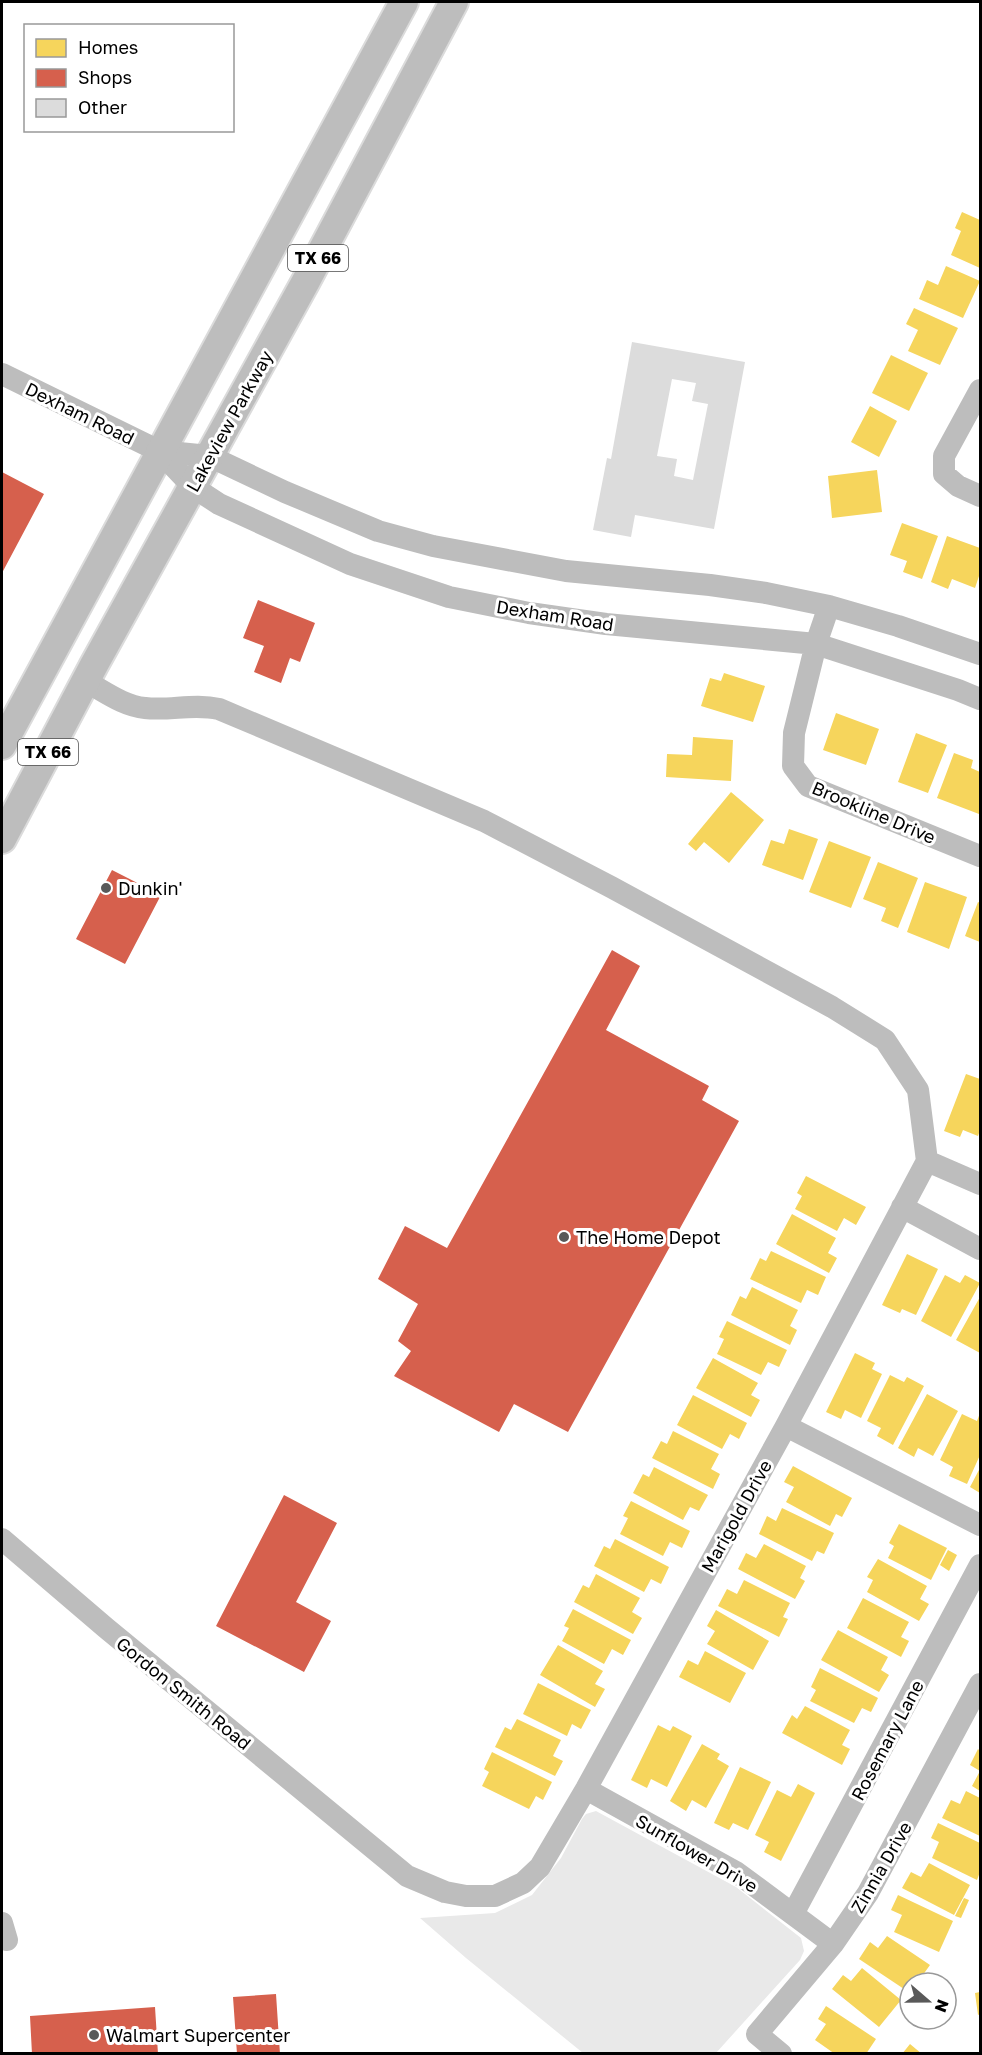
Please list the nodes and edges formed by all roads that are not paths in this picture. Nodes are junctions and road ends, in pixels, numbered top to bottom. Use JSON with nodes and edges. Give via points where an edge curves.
{"nodes":[{"id":1,"x":404,"y":2,"type":"edge"},
{"id":2,"x":454,"y":2,"type":"edge"},
{"id":3,"x":2,"y":374,"type":"edge"},
{"id":4,"x":981,"y":390,"type":"edge"},
{"id":5,"x":159,"y":451,"type":"junction"},
{"id":6,"x":209,"y":456,"type":"junction"},
{"id":7,"x":193,"y":487,"type":"junction"},
{"id":8,"x":981,"y":496,"type":"edge"},
{"id":9,"x":829,"y":606,"type":"junction"},
{"id":10,"x":816,"y":644,"type":"junction"},
{"id":11,"x":981,"y":654,"type":"edge"},
{"id":12,"x":86,"y":681,"type":"junction"},
{"id":13,"x":981,"y":699,"type":"edge"},
{"id":14,"x":2,"y":745,"type":"edge"},
{"id":15,"x":2,"y":838,"type":"edge"},
{"id":16,"x":981,"y":856,"type":"edge"},
{"id":17,"x":927,"y":1161,"type":"junction"},
{"id":18,"x":981,"y":1184,"type":"edge"},
{"id":19,"x":902,"y":1207,"type":"junction"},
{"id":20,"x":981,"y":1249,"type":"edge"},
{"id":21,"x":786,"y":1426,"type":"junction"},
{"id":22,"x":981,"y":1525,"type":"edge"},
{"id":23,"x":2,"y":1539,"type":"edge"},
{"id":24,"x":981,"y":1565,"type":"edge"},
{"id":25,"x":981,"y":1684,"type":"edge"},
{"id":26,"x":586,"y":1789,"type":"junction"},
{"id":27,"x":370,"y":1845,"type":"joint"},
{"id":28,"x":793,"y":1914,"type":"junction"},
{"id":29,"x":833,"y":1944,"type":"junction"},
{"id":30,"x":781,"y":2054,"type":"edge"}],
"edges":[{"from":1,"to":5,"type":"main road","number":"TX 66"},
{"from":2,"to":6,"type":"main road","name":"Lakeview Parkway","number":"TX 66"},
{"from":3,"to":5,"type":"street","name":"Dexham Road"},
{"from":4,"to":8,"type":"street","via":[[945,456],[944,474],[958,486]]},
{"from":5,"to":6,"type":"street","name":"Dexham Road"},
{"from":5,"to":7,"type":"street","name":"Dexham Road"},
{"from":5,"to":14,"type":"main road","number":"TX 66"},
{"from":6,"to":7,"type":"main road","name":"Lakeview Parkway","number":"TX 66"},
{"from":6,"to":9,"type":"street","name":"Dexham Road","via":[[378,531],[433,546],[566,571],[710,585]]},
{"from":7,"to":10,"type":"street","name":"Dexham Road","via":[[219,504],[350,564],[448,597],[529,614],[606,624]]},
{"from":7,"to":12,"type":"main road","name":"Lakeview Parkway","number":"TX 66"},
{"from":9,"to":10,"type":"street","name":"Brookline Drive"},
{"from":9,"to":11,"type":"street","name":"Dexham Road"},
{"from":10,"to":13,"type":"street","name":"Dexham Road"},
{"from":10,"to":16,"type":"street","name":"Brookline Drive","via":[[794,733],[793,766],[808,786]]},
{"from":12,"to":15,"type":"main road","name":"Lakeview Parkway","number":"TX 66"},
{"from":12,"to":17,"type":"street","via":[[120,701],[144,708],[219,709],[484,821],[832,1007],[885,1040],[918,1090]]},
{"from":17,"to":18,"type":"street"},
{"from":17,"to":19,"type":"street","name":"Marigold Drive"},
{"from":19,"to":20,"type":"street"},
{"from":19,"to":21,"type":"street","name":"Marigold Drive"},
{"from":21,"to":22,"type":"street"},
{"from":21,"to":26,"type":"street","name":"Marigold Drive"},
{"from":23,"to":27,"type":"street","name":"Gordon Smith Road"},
{"from":24,"to":28,"type":"street","name":"Rosemary Lane"},
{"from":25,"to":29,"type":"street","name":"Zinnia Drive","via":[[868,1893]]},
{"from":26,"to":27,"type":"street","name":"Marigold Drive","via":[[540,1867],[523,1883],[495,1896],[466,1896],[430,1887],[407,1876]]},
{"from":26,"to":28,"type":"street","name":"Sunflower Drive","via":[[736,1872]]},
{"from":28,"to":29,"type":"street","name":"Sunflower Drive"},
{"from":29,"to":30,"type":"street","name":"Zinnia Drive","via":[[757,2034]]}]}
